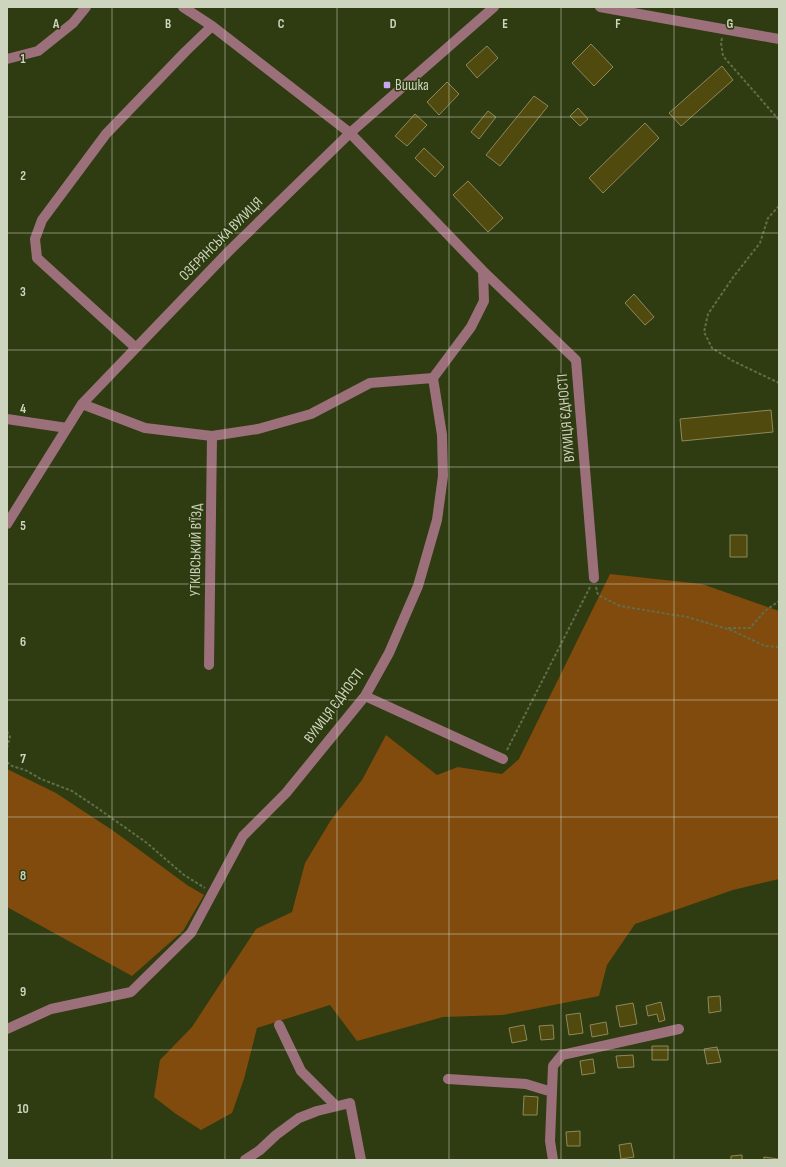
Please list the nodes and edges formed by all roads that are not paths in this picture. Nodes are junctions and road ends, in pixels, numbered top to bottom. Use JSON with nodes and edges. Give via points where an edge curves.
{"nodes":[{"id":1,"x":86,"y":7,"type":"edge"},
{"id":2,"x":183,"y":7,"type":"edge"},
{"id":3,"x":494,"y":7,"type":"edge"},
{"id":4,"x":600,"y":7,"type":"edge"},
{"id":5,"x":212,"y":26,"type":"junction"},
{"id":6,"x":779,"y":39,"type":"edge"},
{"id":7,"x":7,"y":59,"type":"edge"},
{"id":8,"x":350,"y":133,"type":"junction"},
{"id":9,"x":483,"y":271,"type":"junction"},
{"id":10,"x":136,"y":348,"type":"junction"},
{"id":11,"x":433,"y":378,"type":"junction"},
{"id":12,"x":82,"y":404,"type":"junction"},
{"id":13,"x":7,"y":419,"type":"edge"},
{"id":14,"x":67,"y":428,"type":"junction"},
{"id":15,"x":212,"y":436,"type":"junction"},
{"id":16,"x":7,"y":524,"type":"edge"},
{"id":17,"x":594,"y":578,"type":"road end"},
{"id":18,"x":209,"y":665,"type":"dead end"},
{"id":19,"x":365,"y":696,"type":"junction"},
{"id":20,"x":502,"y":759,"type":"road end"},
{"id":21,"x":279,"y":1025,"type":"dead end"},
{"id":22,"x":7,"y":1029,"type":"edge"},
{"id":23,"x":679,"y":1029,"type":"dead end"},
{"id":24,"x":448,"y":1079,"type":"dead end"},
{"id":25,"x":552,"y":1092,"type":"junction"},
{"id":26,"x":336,"y":1106,"type":"junction"},
{"id":27,"x":245,"y":1160,"type":"edge"},
{"id":28,"x":361,"y":1160,"type":"edge"},
{"id":29,"x":553,"y":1160,"type":"edge"}],
"edges":[{"from":1,"to":7,"type":"street","via":[[73,23],[38,50]]},
{"from":2,"to":5,"type":"street","name":"ВУЛИЦЯ ЄДНОСТІ"},
{"from":3,"to":8,"type":"street","name":"ОЗЕРЯНСЬКА ВУЛИЦЯ"},
{"from":4,"to":6,"type":"street"},
{"from":5,"to":8,"type":"street","name":"ВУЛИЦЯ ЄДНОСТІ"},
{"from":5,"to":10,"type":"street","via":[[106,134],[42,220],[35,239],[37,258]]},
{"from":8,"to":9,"type":"street","name":"ВУЛИЦЯ ЄДНОСТІ"},
{"from":8,"to":10,"type":"street","name":"ОЗЕРЯНСЬКА ВУЛИЦЯ","via":[[230,250]]},
{"from":9,"to":11,"type":"street","via":[[484,301],[472,327]]},
{"from":9,"to":17,"type":"street","name":"ВУЛИЦЯ ЄДНОСТІ","via":[[576,360]]},
{"from":10,"to":12,"type":"street","name":"ОЗЕРЯНСЬКА ВУЛИЦЯ"},
{"from":11,"to":15,"type":"street","via":[[370,383],[311,414],[258,429]]},
{"from":11,"to":19,"type":"street","name":"ВУЛИЦЯ ЄДНОСТІ","via":[[442,434],[443,476],[437,520],[418,586],[389,653]]},
{"from":12,"to":14,"type":"street","name":"ОЗЕРЯНСЬКА ВУЛИЦЯ"},
{"from":12,"to":15,"type":"street","via":[[145,428]]},
{"from":13,"to":14,"type":"street"},
{"from":14,"to":16,"type":"street","name":"ОЗЕРЯНСЬКА ВУЛИЦЯ"},
{"from":15,"to":18,"type":"street","name":"УТКІВСЬКИЙ В'ЇЗД"},
{"from":19,"to":20,"type":"street"},
{"from":19,"to":22,"type":"street","name":"ВУЛИЦЯ ЄДНОСТІ","via":[[286,793],[243,836],[191,933],[131,992],[51,1010]]},
{"from":21,"to":26,"type":"street","via":[[301,1071]]},
{"from":23,"to":25,"type":"street","via":[[562,1055],[553,1066]]},
{"from":24,"to":25,"type":"street","via":[[526,1084]]},
{"from":25,"to":29,"type":"street","via":[[550,1141]]},
{"from":26,"to":27,"type":"street","via":[[299,1118]]},
{"from":26,"to":28,"type":"street","via":[[350,1103]]}]}
